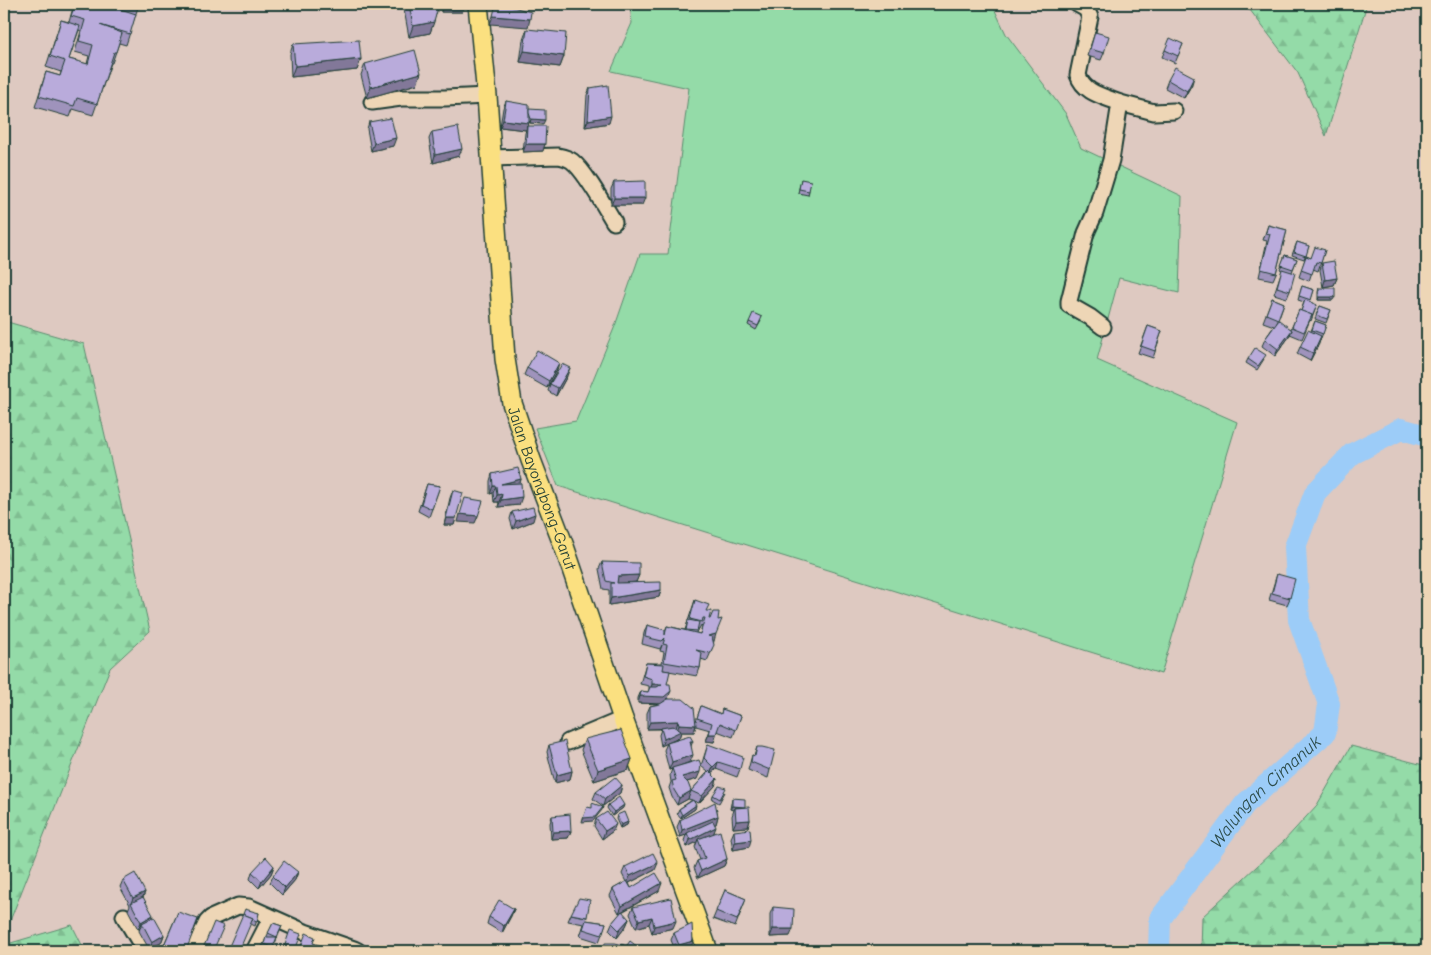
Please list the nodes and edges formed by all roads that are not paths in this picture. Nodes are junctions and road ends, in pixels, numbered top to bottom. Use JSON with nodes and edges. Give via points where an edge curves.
{"nodes":[{"id":1,"x":478,"y":4,"type":"edge"},
{"id":2,"x":1077,"y":4,"type":"edge"},
{"id":3,"x":487,"y":96,"type":"junction"},
{"id":4,"x":372,"y":102,"type":"dead end"},
{"id":5,"x":1120,"y":103,"type":"junction"},
{"id":6,"x":1174,"y":110,"type":"dead end"},
{"id":7,"x":491,"y":158,"type":"junction"},
{"id":8,"x":614,"y":222,"type":"dead end"},
{"id":9,"x":1103,"y":327,"type":"dead end"},
{"id":10,"x":623,"y":718,"type":"junction"},
{"id":11,"x":568,"y":742,"type":"dead end"},
{"id":12,"x":124,"y":916,"type":"dead end"},
{"id":13,"x":271,"y":918,"type":"junction"},
{"id":14,"x":335,"y":947,"type":"edge"},
{"id":15,"x":144,"y":951,"type":"edge"},
{"id":16,"x":193,"y":951,"type":"edge"},
{"id":17,"x":254,"y":951,"type":"edge"},
{"id":18,"x":358,"y":951,"type":"edge"},
{"id":19,"x":708,"y":951,"type":"edge"}],
"edges":[{"from":1,"to":3,"type":"main road","name":"Jalan Bayongbong-Garut"},
{"from":2,"to":5,"type":"street","via":[[1086,9],[1090,18],[1079,78],[1088,90]]},
{"from":3,"to":4,"type":"street"},
{"from":3,"to":7,"type":"main road","name":"Jalan Bayongbong-Garut"},
{"from":5,"to":6,"type":"street","via":[[1154,112]]},
{"from":5,"to":9,"type":"street","via":[[1111,160],[1086,233],[1068,301]]},
{"from":7,"to":8,"type":"street","via":[[558,156],[573,161]]},
{"from":7,"to":10,"type":"main road","name":"Jalan Bayongbong-Garut","via":[[505,359],[512,403]]},
{"from":10,"to":11,"type":"street"},
{"from":10,"to":19,"type":"main road","name":"Jalan Bayongbong-Garut"},
{"from":12,"to":15,"type":"street"},
{"from":13,"to":14,"type":"street"},
{"from":13,"to":16,"type":"street","via":[[249,907],[238,906],[218,914],[208,922]]},
{"from":13,"to":17,"type":"street"},
{"from":14,"to":18,"type":"street"}]}
